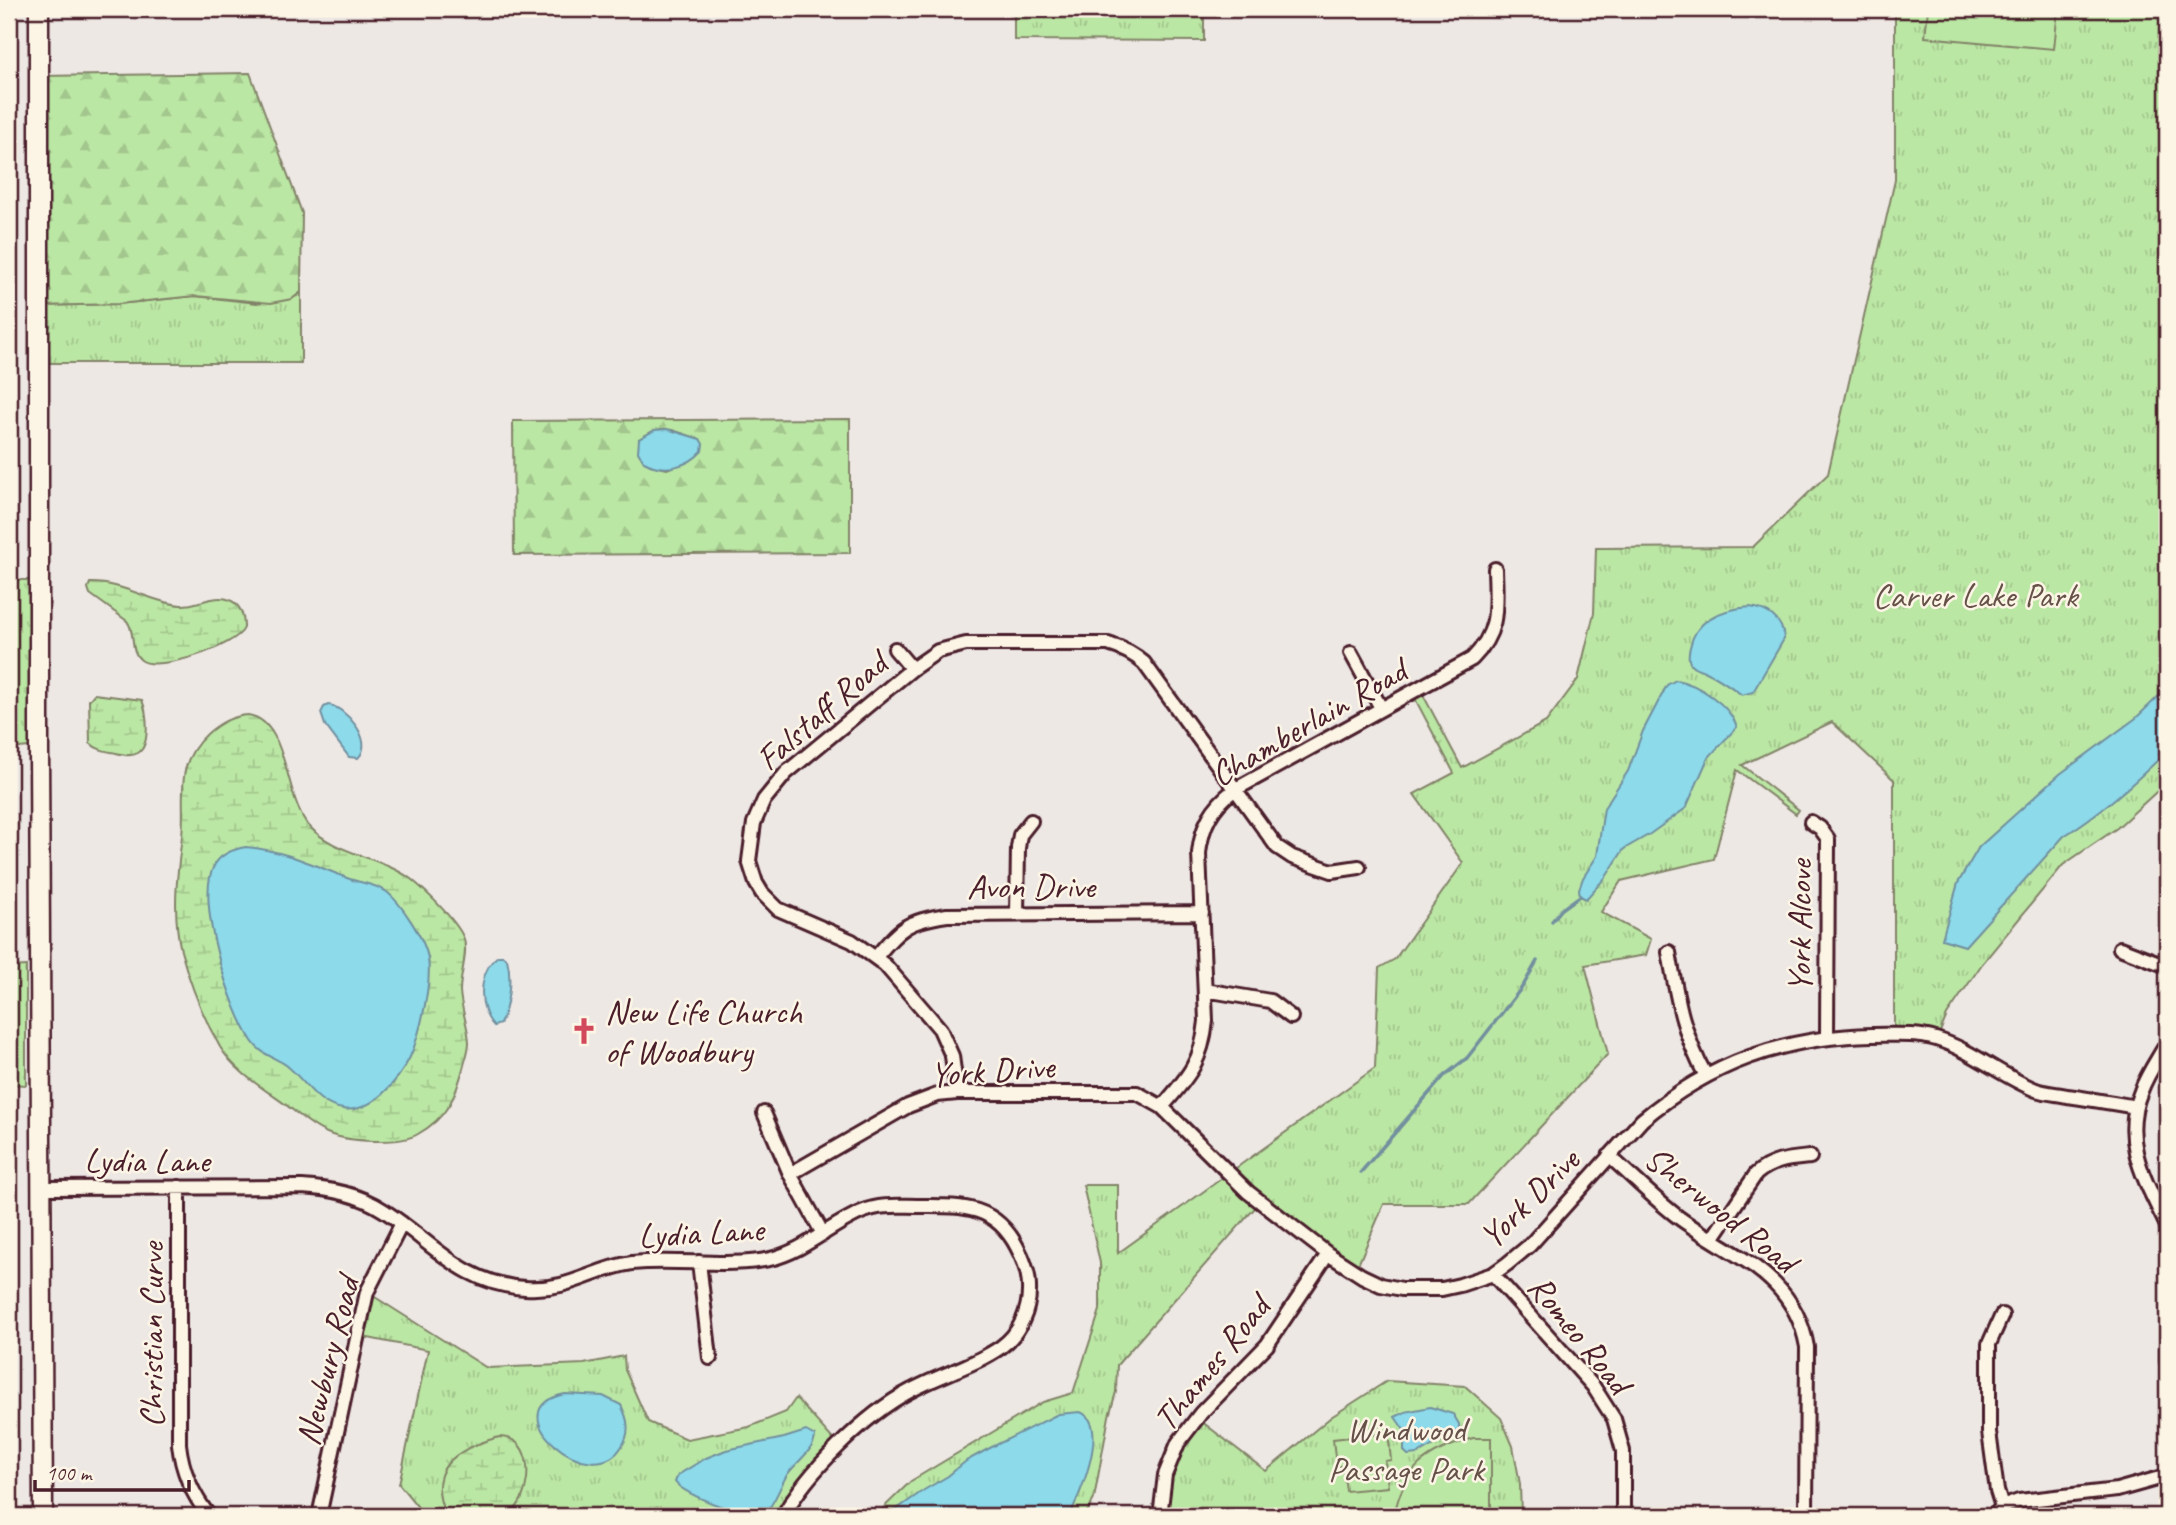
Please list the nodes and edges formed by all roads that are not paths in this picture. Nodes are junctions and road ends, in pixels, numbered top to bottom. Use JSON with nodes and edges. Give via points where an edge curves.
{"nodes":[{"id":1,"x":39,"y":9,"type":"edge"},
{"id":2,"x":1495,"y":569,"type":"dead end"},
{"id":3,"x":895,"y":649,"type":"dead end"},
{"id":4,"x":1351,"y":653,"type":"dead end"},
{"id":5,"x":912,"y":669,"type":"junction"},
{"id":6,"x":1381,"y":708,"type":"junction"},
{"id":7,"x":1234,"y":790,"type":"junction"},
{"id":8,"x":1031,"y":821,"type":"dead end"},
{"id":9,"x":1811,"y":822,"type":"dead end"},
{"id":10,"x":1359,"y":867,"type":"dead end"},
{"id":11,"x":1202,"y":913,"type":"junction"},
{"id":12,"x":1017,"y":914,"type":"junction"},
{"id":13,"x":2120,"y":948,"type":"dead end"},
{"id":14,"x":1669,"y":952,"type":"dead end"},
{"id":15,"x":876,"y":957,"type":"junction"},
{"id":16,"x":2167,"y":966,"type":"edge"},
{"id":17,"x":1205,"y":990,"type":"junction"},
{"id":18,"x":1291,"y":1017,"type":"dead end"},
{"id":19,"x":1827,"y":1038,"type":"junction"},
{"id":20,"x":2167,"y":1043,"type":"edge"},
{"id":21,"x":1706,"y":1076,"type":"junction"},
{"id":22,"x":957,"y":1093,"type":"junction"},
{"id":23,"x":1162,"y":1107,"type":"junction"},
{"id":24,"x":2136,"y":1107,"type":"junction"},
{"id":25,"x":764,"y":1113,"type":"dead end"},
{"id":26,"x":1609,"y":1156,"type":"junction"},
{"id":27,"x":1810,"y":1157,"type":"dead end"},
{"id":28,"x":790,"y":1174,"type":"junction"},
{"id":29,"x":179,"y":1187,"type":"junction"},
{"id":30,"x":42,"y":1188,"type":"junction"},
{"id":31,"x":2166,"y":1221,"type":"edge"},
{"id":32,"x":402,"y":1223,"type":"junction"},
{"id":33,"x":823,"y":1234,"type":"junction"},
{"id":34,"x":1712,"y":1239,"type":"junction"},
{"id":35,"x":1328,"y":1254,"type":"junction"},
{"id":36,"x":699,"y":1262,"type":"junction"},
{"id":37,"x":1493,"y":1274,"type":"junction"},
{"id":38,"x":2002,"y":1314,"type":"dead end"},
{"id":39,"x":2167,"y":1348,"type":"edge"},
{"id":40,"x":710,"y":1358,"type":"dead end"},
{"id":41,"x":2167,"y":1361,"type":"edge"},
{"id":42,"x":2167,"y":1476,"type":"edge"},
{"id":43,"x":42,"y":1512,"type":"edge"},
{"id":44,"x":1998,"y":1512,"type":"edge"},
{"id":45,"x":209,"y":1516,"type":"edge"},
{"id":46,"x":320,"y":1516,"type":"edge"},
{"id":47,"x":783,"y":1516,"type":"edge"},
{"id":48,"x":1160,"y":1516,"type":"edge"},
{"id":49,"x":1623,"y":1516,"type":"edge"},
{"id":50,"x":1806,"y":1516,"type":"edge"}],
"edges":[{"from":1,"to":30,"type":"main road"},
{"from":2,"to":6,"type":"street","name":"Chamberlain Road","via":[[1496,616],[1484,647],[1461,667]]},
{"from":3,"to":5,"type":"street"},
{"from":4,"to":6,"type":"street"},
{"from":5,"to":7,"type":"street","name":"Falstaff Road","via":[[938,651],[966,644],[1108,644],[1121,648],[1144,663]]},
{"from":5,"to":15,"type":"street","name":"Falstaff Road","via":[[781,778],[758,811],[751,836],[752,872],[769,901]]},
{"from":6,"to":7,"type":"street","name":"Chamberlain Road"},
{"from":7,"to":10,"type":"street","name":"Falstaff Road","via":[[1277,847],[1292,857],[1332,871]]},
{"from":7,"to":11,"type":"street","name":"Chamberlain Road","via":[[1209,815],[1201,837]]},
{"from":8,"to":12,"type":"street","via":[[1020,835],[1018,848]]},
{"from":9,"to":19,"type":"street","name":"York Alcove","via":[[1828,839]]},
{"from":11,"to":12,"type":"street","name":"Avon Drive"},
{"from":11,"to":17,"type":"street","name":"Chamberlain Road"},
{"from":12,"to":15,"type":"street","name":"Avon Drive","via":[[947,915],[915,921],[900,929]]},
{"from":13,"to":16,"type":"street"},
{"from":14,"to":21,"type":"street","via":[[1680,1016]]},
{"from":15,"to":22,"type":"street","name":"Falstaff Road","via":[[940,1029],[951,1056]]},
{"from":17,"to":18,"type":"street","via":[[1270,1001]]},
{"from":17,"to":23,"type":"street","name":"Chamberlain Road","via":[[1205,1031],[1198,1060]]},
{"from":19,"to":21,"type":"street","name":"York Drive","via":[[1770,1048]]},
{"from":19,"to":24,"type":"street","name":"York Drive","via":[[1895,1034],[1933,1038],[2039,1091]]},
{"from":20,"to":24,"type":"street"},
{"from":21,"to":26,"type":"street","name":"York Drive","via":[[1642,1120]]},
{"from":22,"to":23,"type":"street","name":"York Drive","via":[[1123,1092],[1137,1093]]},
{"from":22,"to":28,"type":"street","name":"York Drive","via":[[915,1103]]},
{"from":23,"to":35,"type":"street","name":"York Drive","via":[[1248,1192]]},
{"from":24,"to":31,"type":"street","via":[[2135,1154]]},
{"from":25,"to":28,"type":"street"},
{"from":26,"to":34,"type":"street","name":"Sherwood Road","via":[[1670,1211]]},
{"from":26,"to":37,"type":"street","name":"York Drive","via":[[1530,1245]]},
{"from":27,"to":34,"type":"street","via":[[1780,1161],[1756,1174]]},
{"from":28,"to":33,"type":"street"},
{"from":29,"to":30,"type":"street","name":"Lydia Lane"},
{"from":29,"to":32,"type":"street","name":"Lydia Lane","via":[[334,1190],[364,1200]]},
{"from":29,"to":45,"type":"street","name":"Christian Curve","via":[[179,1444],[189,1485]]},
{"from":30,"to":43,"type":"main road"},
{"from":32,"to":36,"type":"street","name":"Lydia Lane","via":[[459,1268],[491,1283],[513,1287],[563,1286],[632,1263]]},
{"from":32,"to":46,"type":"street","name":"Newbury Road","via":[[367,1292]]},
{"from":33,"to":36,"type":"street","name":"Lydia Lane","via":[[770,1259]]},
{"from":33,"to":47,"type":"street","name":"Lydia Lane","via":[[877,1207],[954,1206],[978,1211],[997,1222],[1013,1240],[1027,1270],[1029,1302],[1018,1328],[1000,1347],[909,1391],[865,1421],[801,1489]]},
{"from":34,"to":50,"type":"street","name":"Sherwood Road","via":[[1768,1276],[1804,1328]]},
{"from":35,"to":37,"type":"street","name":"York Drive","via":[[1362,1276],[1402,1289],[1442,1289]]},
{"from":35,"to":48,"type":"street","name":"Thames Road","via":[[1267,1345],[1178,1443],[1165,1475]]},
{"from":36,"to":40,"type":"street"},
{"from":37,"to":49,"type":"street","name":"Romeo Road","via":[[1593,1386],[1614,1419],[1623,1451]]},
{"from":38,"to":44,"type":"street","via":[[1989,1344],[1989,1433]]},
{"from":39,"to":41,"type":"street"},
{"from":42,"to":44,"type":"street","via":[[2117,1490],[2019,1501]]}]}
